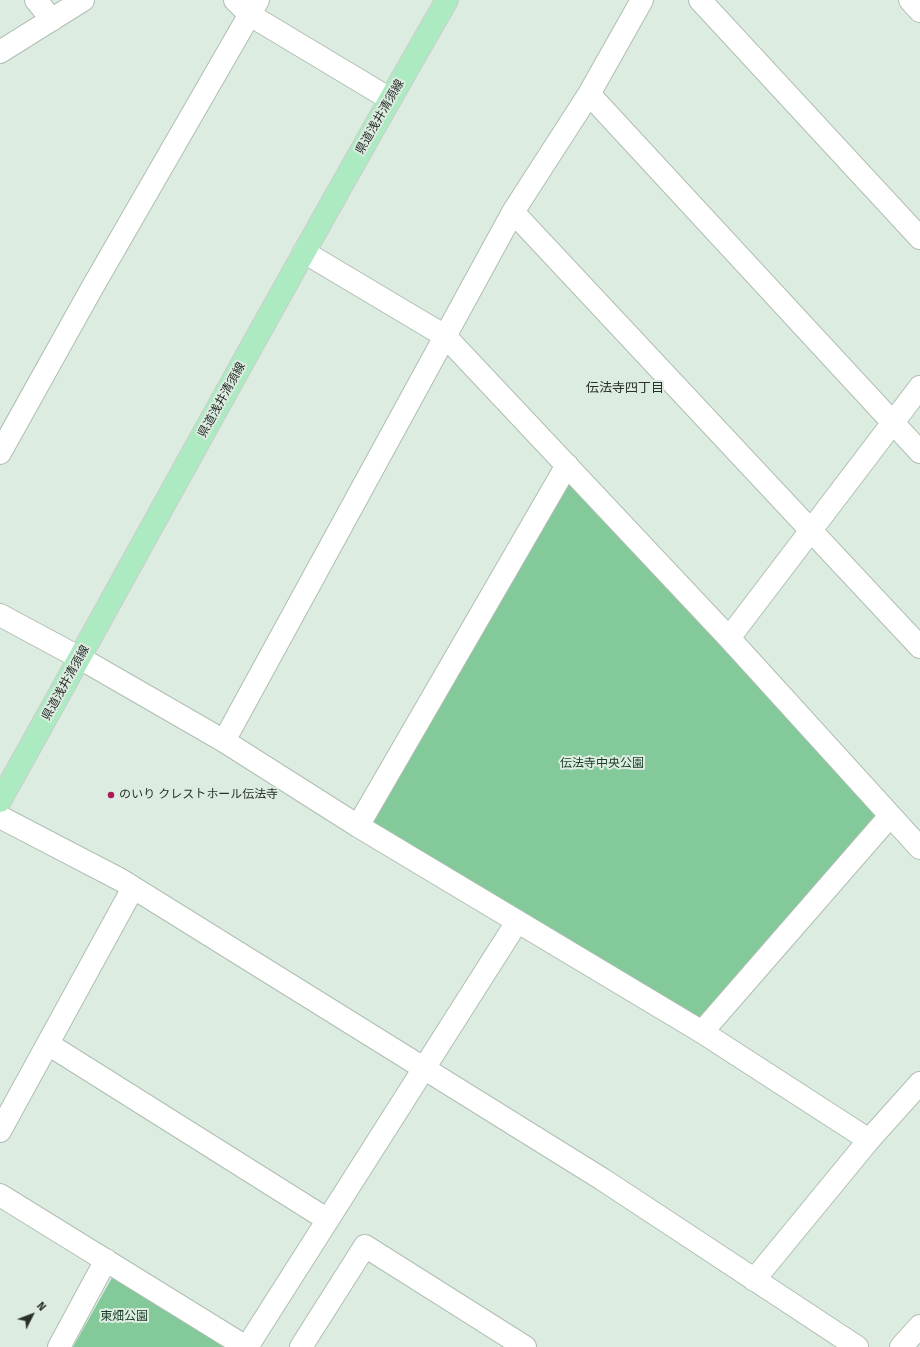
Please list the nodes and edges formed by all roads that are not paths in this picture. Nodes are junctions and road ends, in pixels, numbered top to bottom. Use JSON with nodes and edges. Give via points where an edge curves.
{"nodes":[{"id":1,"x":36,"y":0,"type":"edge"},
{"id":2,"x":83,"y":0,"type":"edge"},
{"id":3,"x":448,"y":0,"type":"edge"},
{"id":4,"x":642,"y":0,"type":"edge"},
{"id":5,"x":700,"y":0,"type":"edge"},
{"id":6,"x":910,"y":0,"type":"edge"},
{"id":7,"x":247,"y":5,"type":"edge"},
{"id":8,"x":920,"y":11,"type":"edge"},
{"id":9,"x":52,"y":20,"type":"junction"},
{"id":10,"x":0,"y":52,"type":"edge"},
{"id":11,"x":589,"y":94,"type":"junction"},
{"id":12,"x":390,"y":99,"type":"junction"},
{"id":13,"x":513,"y":212,"type":"junction"},
{"id":14,"x":920,"y":238,"type":"edge"},
{"id":15,"x":304,"y":252,"type":"junction"},
{"id":16,"x":445,"y":336,"type":"junction"},
{"id":17,"x":920,"y":387,"type":"edge"},
{"id":18,"x":893,"y":423,"type":"junction"},
{"id":19,"x":920,"y":452,"type":"edge"},
{"id":20,"x":0,"y":453,"type":"edge"},
{"id":21,"x":567,"y":465,"type":"junction"},
{"id":22,"x":812,"y":530,"type":"junction"},
{"id":23,"x":0,"y":615,"type":"edge"},
{"id":24,"x":728,"y":638,"type":"junction"},
{"id":25,"x":920,"y":647,"type":"edge"},
{"id":26,"x":80,"y":658,"type":"junction"},
{"id":27,"x":224,"y":742,"type":"junction"},
{"id":28,"x":0,"y":801,"type":"edge"},
{"id":29,"x":890,"y":816,"type":"junction"},
{"id":30,"x":0,"y":818,"type":"edge"},
{"id":31,"x":358,"y":826,"type":"junction"},
{"id":32,"x":920,"y":848,"type":"edge"},
{"id":33,"x":134,"y":888,"type":"junction"},
{"id":34,"x":517,"y":922,"type":"junction"},
{"id":35,"x":702,"y":1032,"type":"junction"},
{"id":36,"x":48,"y":1044,"type":"junction"},
{"id":37,"x":424,"y":1068,"type":"junction"},
{"id":38,"x":920,"y":1083,"type":"edge"},
{"id":39,"x":0,"y":1131,"type":"edge"},
{"id":40,"x":869,"y":1140,"type":"junction"},
{"id":41,"x":0,"y":1195,"type":"edge"},
{"id":42,"x":328,"y":1220,"type":"junction"},
{"id":43,"x":106,"y":1260,"type":"junction"},
{"id":44,"x":754,"y":1280,"type":"junction"},
{"id":45,"x":920,"y":1326,"type":"edge"},
{"id":46,"x":59,"y":1347,"type":"edge"},
{"id":47,"x":247,"y":1347,"type":"edge"},
{"id":48,"x":301,"y":1347,"type":"edge"},
{"id":49,"x":525,"y":1347,"type":"edge"},
{"id":50,"x":857,"y":1347,"type":"edge"},
{"id":51,"x":901,"y":1347,"type":"edge"}],
"edges":[{"from":1,"to":9,"type":"street"},
{"from":2,"to":9,"type":"street"},
{"from":3,"to":12,"type":"main road","name":"県道浅井清須線"},
{"from":4,"to":11,"type":"street"},
{"from":5,"to":14,"type":"street"},
{"from":6,"to":8,"type":"street"},
{"from":7,"to":12,"type":"street"},
{"from":7,"to":20,"type":"street"},
{"from":9,"to":10,"type":"street"},
{"from":11,"to":13,"type":"street"},
{"from":11,"to":18,"type":"street"},
{"from":12,"to":15,"type":"main road","name":"県道浅井清須線"},
{"from":13,"to":16,"type":"street"},
{"from":13,"to":22,"type":"street"},
{"from":15,"to":16,"type":"street"},
{"from":15,"to":26,"type":"main road","name":"県道浅井清須線"},
{"from":16,"to":21,"type":"street"},
{"from":16,"to":27,"type":"street"},
{"from":17,"to":18,"type":"street"},
{"from":18,"to":19,"type":"street"},
{"from":18,"to":22,"type":"street"},
{"from":21,"to":24,"type":"street"},
{"from":21,"to":31,"type":"street"},
{"from":22,"to":24,"type":"street"},
{"from":22,"to":25,"type":"street"},
{"from":23,"to":26,"type":"street"},
{"from":24,"to":29,"type":"street"},
{"from":26,"to":27,"type":"street"},
{"from":26,"to":28,"type":"main road","name":"県道浅井清須線"},
{"from":27,"to":31,"type":"street"},
{"from":29,"to":32,"type":"street"},
{"from":29,"to":35,"type":"street"},
{"from":30,"to":33,"type":"street"},
{"from":31,"to":34,"type":"street"},
{"from":33,"to":36,"type":"street"},
{"from":33,"to":37,"type":"street"},
{"from":34,"to":35,"type":"street"},
{"from":34,"to":37,"type":"street"},
{"from":35,"to":40,"type":"street"},
{"from":36,"to":39,"type":"street"},
{"from":36,"to":42,"type":"street"},
{"from":37,"to":42,"type":"street"},
{"from":37,"to":44,"type":"street","via":[[602,1179]]},
{"from":38,"to":40,"type":"street"},
{"from":40,"to":44,"type":"street"},
{"from":41,"to":43,"type":"street"},
{"from":42,"to":47,"type":"street"},
{"from":43,"to":46,"type":"street"},
{"from":43,"to":47,"type":"street"},
{"from":44,"to":50,"type":"street"},
{"from":45,"to":51,"type":"street"},
{"from":48,"to":49,"type":"street","via":[[364,1246]]}]}
